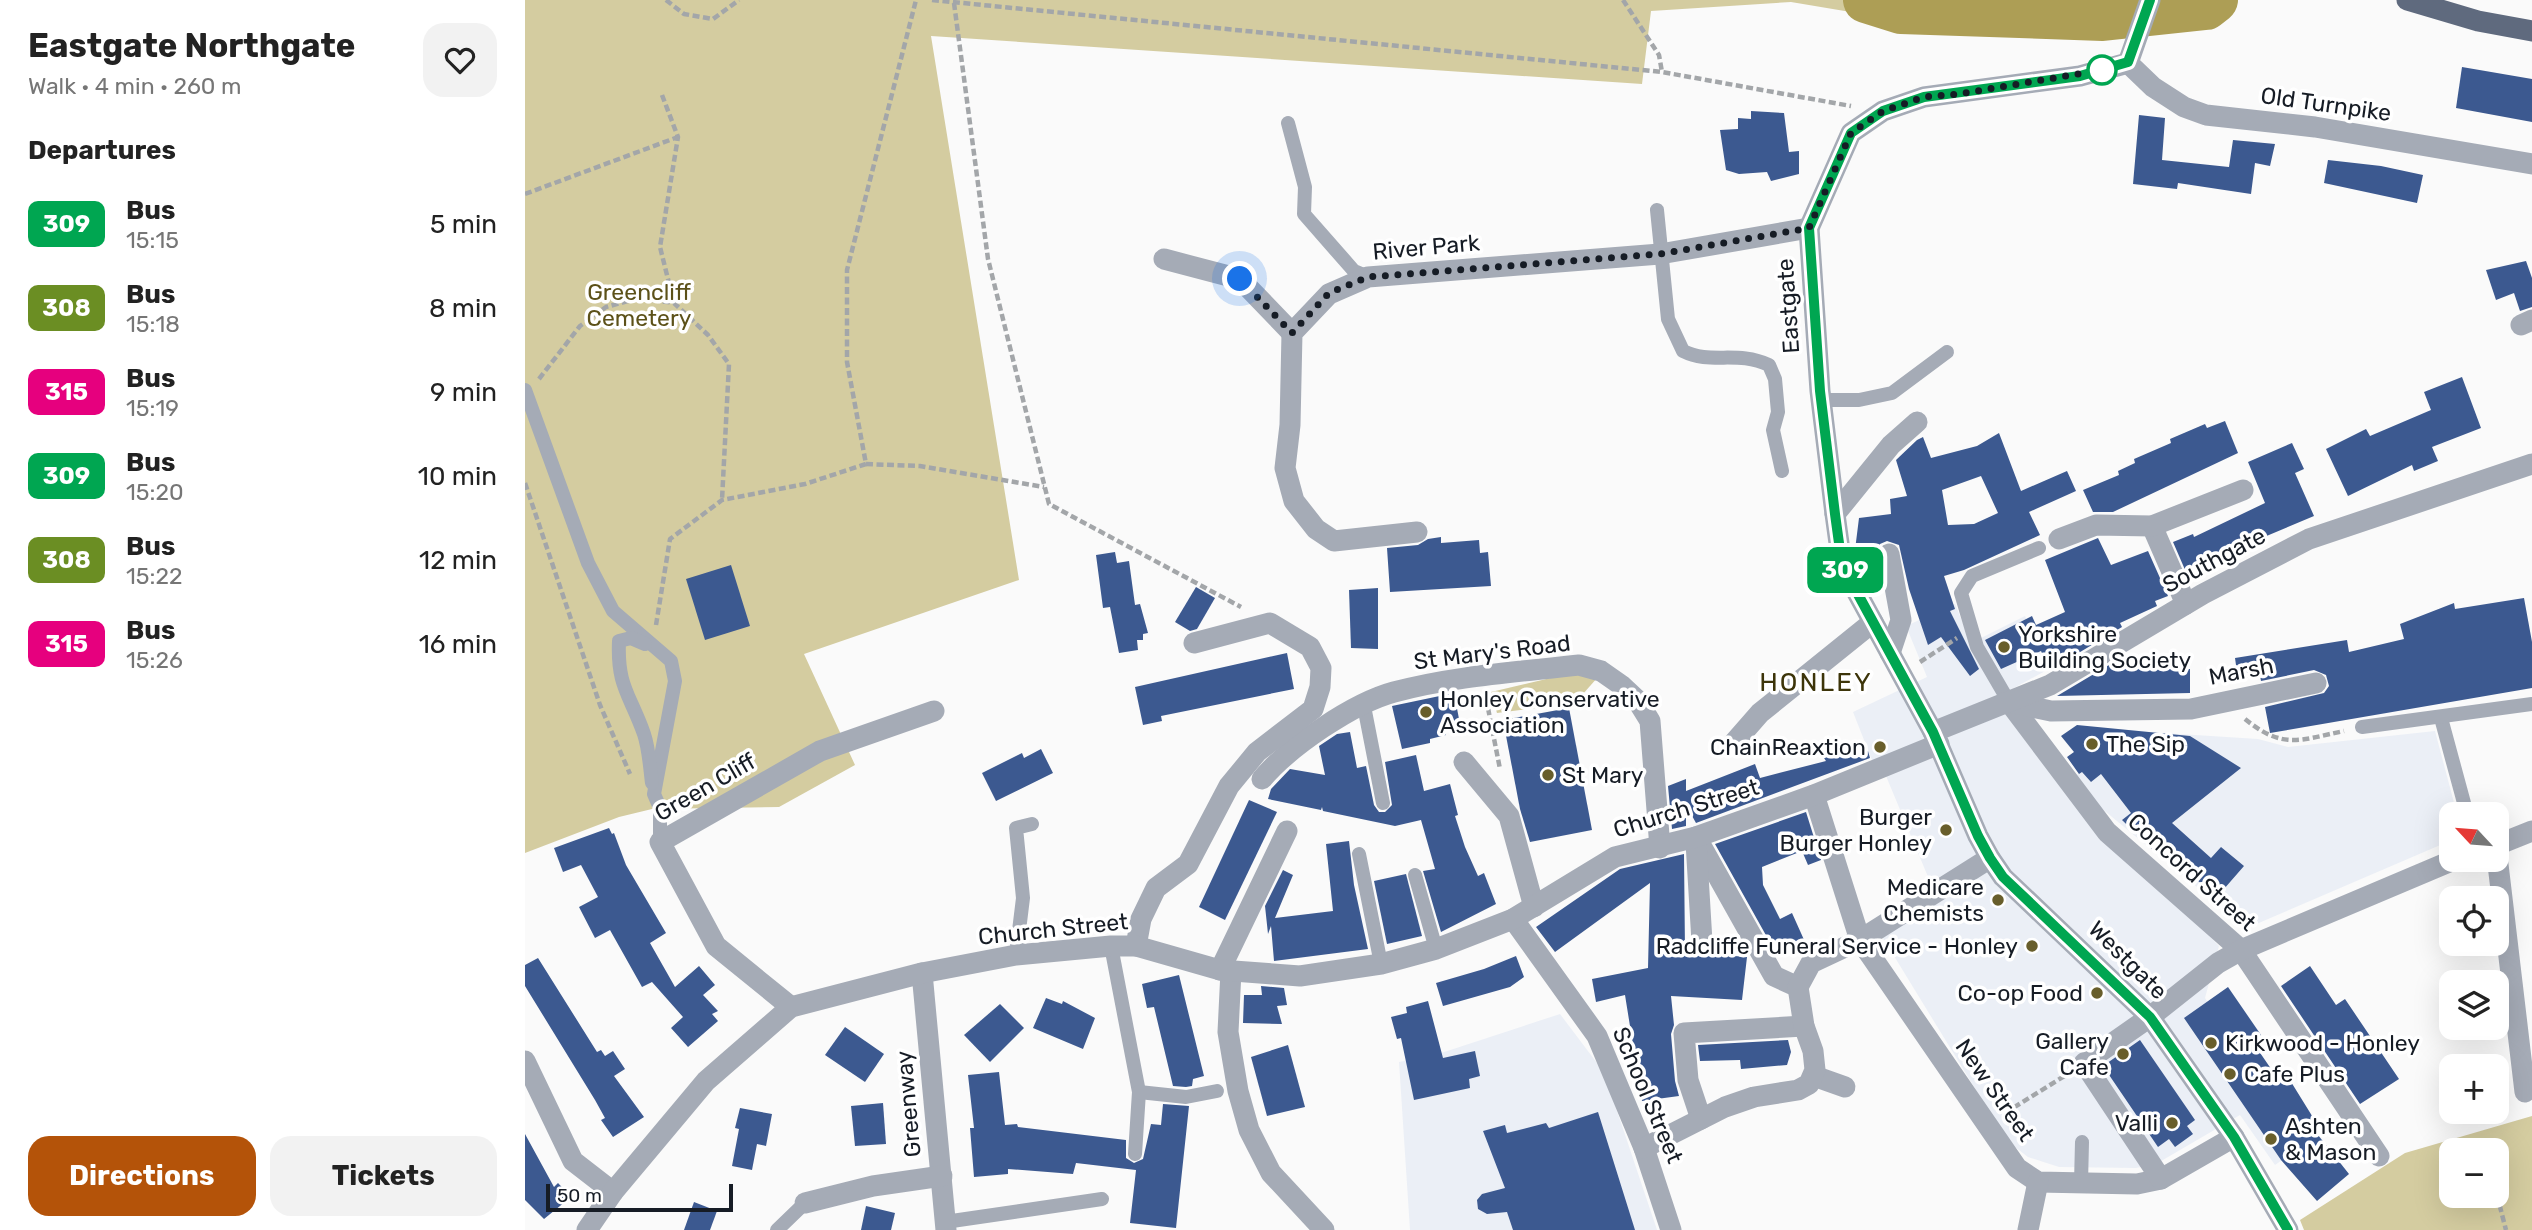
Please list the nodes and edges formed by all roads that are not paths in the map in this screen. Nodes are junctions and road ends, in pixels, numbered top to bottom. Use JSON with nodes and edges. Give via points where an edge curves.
{"nodes":[{"id":1,"x":2150,"y":0,"type":"edge"},
{"id":2,"x":2407,"y":0,"type":"edge"},
{"id":3,"x":2445,"y":6,"type":"edge"},
{"id":4,"x":2532,"y":31,"type":"edge"},
{"id":5,"x":2128,"y":62,"type":"junction"},
{"id":6,"x":1288,"y":123,"type":"dead end"},
{"id":7,"x":2532,"y":163,"type":"edge"},
{"id":8,"x":1657,"y":210,"type":"dead end"},
{"id":9,"x":1809,"y":228,"type":"junction"},
{"id":10,"x":1660,"y":254,"type":"junction"},
{"id":11,"x":1164,"y":259,"type":"dead end"},
{"id":12,"x":1368,"y":277,"type":"junction"},
{"id":13,"x":1292,"y":333,"type":"junction"},
{"id":14,"x":1947,"y":352,"type":"dead end"},
{"id":15,"x":526,"y":393,"type":"edge"},
{"id":16,"x":1821,"y":400,"type":"junction"},
{"id":17,"x":1917,"y":422,"type":"dead end"},
{"id":18,"x":2532,"y":464,"type":"edge"},
{"id":19,"x":1781,"y":471,"type":"dead end"},
{"id":20,"x":2243,"y":491,"type":"dead end"},
{"id":21,"x":1835,"y":514,"type":"junction"},
{"id":22,"x":2152,"y":526,"type":"junction"},
{"id":23,"x":1417,"y":532,"type":"dead end"},
{"id":24,"x":2049,"y":543,"type":"joint"},
{"id":25,"x":1889,"y":554,"type":"dead end"},
{"id":26,"x":2186,"y":604,"type":"junction"},
{"id":27,"x":1873,"y":622,"type":"junction"},
{"id":28,"x":1194,"y":643,"type":"dead end"},
{"id":29,"x":652,"y":648,"type":"junction"},
{"id":30,"x":1890,"y":653,"type":"junction"},
{"id":31,"x":2316,"y":683,"type":"dead end"},
{"id":32,"x":2009,"y":702,"type":"junction"},
{"id":33,"x":2532,"y":704,"type":"edge"},
{"id":34,"x":1364,"y":706,"type":"junction"},
{"id":35,"x":935,"y":711,"type":"dead end"},
{"id":36,"x":2441,"y":718,"type":"junction"},
{"id":37,"x":2362,"y":727,"type":"road end"},
{"id":38,"x":1936,"y":738,"type":"junction"},
{"id":39,"x":1732,"y":745,"type":"dead end"},
{"id":40,"x":1464,"y":762,"type":"dead end"},
{"id":41,"x":1262,"y":779,"type":"dead end"},
{"id":42,"x":655,"y":794,"type":"junction"},
{"id":43,"x":1814,"y":795,"type":"junction"},
{"id":44,"x":2464,"y":802,"type":"edge"},
{"id":45,"x":1383,"y":803,"type":"dead end"},
{"id":46,"x":1032,"y":824,"type":"dead end"},
{"id":47,"x":1287,"y":831,"type":"dead end"},
{"id":48,"x":2532,"y":831,"type":"edge"},
{"id":49,"x":1696,"y":837,"type":"junction"},
{"id":50,"x":2509,"y":840,"type":"edge"},
{"id":51,"x":660,"y":842,"type":"junction"},
{"id":52,"x":1660,"y":848,"type":"junction"},
{"id":53,"x":1359,"y":854,"type":"dead end"},
{"id":54,"x":1990,"y":858,"type":"junction"},
{"id":55,"x":2439,"y":866,"type":"edge"},
{"id":56,"x":2499,"y":872,"type":"edge"},
{"id":57,"x":1415,"y":875,"type":"dead end"},
{"id":58,"x":1534,"y":907,"type":"junction"},
{"id":59,"x":1513,"y":919,"type":"junction"},
{"id":60,"x":1860,"y":940,"type":"junction"},
{"id":61,"x":1702,"y":942,"type":"dead end"},
{"id":62,"x":1111,"y":946,"type":"junction"},
{"id":63,"x":1136,"y":946,"type":"junction"},
{"id":64,"x":1436,"y":949,"type":"junction"},
{"id":65,"x":2241,"y":950,"type":"junction"},
{"id":66,"x":1016,"y":955,"type":"junction"},
{"id":67,"x":1381,"y":964,"type":"junction"},
{"id":68,"x":1225,"y":971,"type":"junction"},
{"id":69,"x":922,"y":973,"type":"junction"},
{"id":70,"x":1798,"y":987,"type":"junction"},
{"id":71,"x":790,"y":1007,"type":"junction"},
{"id":72,"x":2150,"y":1017,"type":"junction"},
{"id":73,"x":1804,"y":1027,"type":"junction"},
{"id":74,"x":525,"y":1062,"type":"edge"},
{"id":75,"x":1814,"y":1076,"type":"junction"},
{"id":76,"x":1845,"y":1087,"type":"dead end"},
{"id":77,"x":1217,"y":1091,"type":"dead end"},
{"id":78,"x":1139,"y":1092,"type":"junction"},
{"id":79,"x":2525,"y":1092,"type":"dead end"},
{"id":80,"x":1701,"y":1119,"type":"junction"},
{"id":81,"x":2234,"y":1137,"type":"junction"},
{"id":82,"x":2083,"y":1142,"type":"dead end"},
{"id":83,"x":1644,"y":1148,"type":"junction"},
{"id":84,"x":1135,"y":1154,"type":"dead end"},
{"id":85,"x":2379,"y":1156,"type":"dead end"},
{"id":86,"x":942,"y":1176,"type":"junction"},
{"id":87,"x":2161,"y":1179,"type":"junction"},
{"id":88,"x":2038,"y":1182,"type":"junction"},
{"id":89,"x":2081,"y":1183,"type":"junction"},
{"id":90,"x":614,"y":1192,"type":"junction"},
{"id":91,"x":1102,"y":1199,"type":"dead end"},
{"id":92,"x":805,"y":1203,"type":"joint"},
{"id":93,"x":946,"y":1226,"type":"edge"},
{"id":94,"x":587,"y":1230,"type":"edge"},
{"id":95,"x":777,"y":1230,"type":"edge"},
{"id":96,"x":1324,"y":1230,"type":"edge"},
{"id":97,"x":1671,"y":1230,"type":"edge"},
{"id":98,"x":2028,"y":1230,"type":"edge"},
{"id":99,"x":2288,"y":1230,"type":"edge"}],
"edges":[{"from":1,"to":5,"type":"street"},
{"from":2,"to":3,"type":"main road"},
{"from":3,"to":4,"type":"main road"},
{"from":5,"to":7,"type":"street","name":"Old Turnpike","via":[[2153,87],[2206,115],[2315,127]]},
{"from":5,"to":9,"type":"street","name":"Eastgate","via":[[2080,76],[1924,97],[1883,111],[1851,133]]},
{"from":6,"to":12,"type":"lane","via":[[1305,187],[1304,214],[1354,271]]},
{"from":8,"to":10,"type":"lane"},
{"from":9,"to":10,"type":"street","name":"River Park"},
{"from":9,"to":16,"type":"street","name":"Eastgate"},
{"from":10,"to":12,"type":"street","name":"River Park"},
{"from":10,"to":19,"type":"lane","via":[[1668,318],[1683,351],[1695,357],[1751,356],[1769,365],[1775,379],[1778,412],[1773,430]]},
{"from":11,"to":13,"type":"street","via":[[1240,279]]},
{"from":12,"to":13,"type":"street","name":"River Park","via":[[1329,293]]},
{"from":13,"to":23,"type":"street","via":[[1285,468],[1294,501],[1316,529],[1334,541]]},
{"from":14,"to":16,"type":"lane","via":[[1892,393],[1859,400]]},
{"from":15,"to":29,"type":"lane","via":[[588,563],[613,611]]},
{"from":16,"to":21,"type":"street","name":"Eastgate"},
{"from":17,"to":21,"type":"street","via":[[1891,445]]},
{"from":18,"to":26,"type":"street","name":"Southgate","via":[[2309,539]]},
{"from":20,"to":22,"type":"street"},
{"from":21,"to":27,"type":"street","name":"Eastgate","via":[[1842,565]]},
{"from":22,"to":24,"type":"street","via":[[2096,525]]},
{"from":22,"to":26,"type":"street"},
{"from":24,"to":32,"type":"lane","via":[[1972,576],[1961,593],[1977,646]]},
{"from":25,"to":30,"type":"street","via":[[1901,620]]},
{"from":26,"to":32,"type":"street","name":"Southgate","via":[[2050,685]]},
{"from":27,"to":30,"type":"street","name":"Eastgate"},
{"from":27,"to":39,"type":"street","via":[[1760,713]]},
{"from":28,"to":63,"type":"street","via":[[1270,623],[1310,647],[1321,668],[1320,687],[1313,709],[1257,752],[1229,786],[1188,864],[1156,888],[1141,919]]},
{"from":29,"to":42,"type":"lane","via":[[671,661],[675,681]]},
{"from":29,"to":42,"type":"lane","via":[[631,638],[619,640],[618,669],[624,694],[644,735]]},
{"from":30,"to":38,"type":"street","name":"Eastgate"},
{"from":31,"to":32,"type":"street","name":"Marsh","via":[[2191,709],[2051,711]]},
{"from":32,"to":38,"type":"street","name":"Southgate"},
{"from":32,"to":65,"type":"street","name":"Concord Street","via":[[2107,832]]},
{"from":33,"to":36,"type":"lane"},
{"from":34,"to":41,"type":"street","name":"St Mary's Road","via":[[1299,744]]},
{"from":34,"to":45,"type":"lane"},
{"from":34,"to":52,"type":"street","name":"St Mary's Road","via":[[1392,692],[1482,677],[1579,665],[1601,671],[1637,700],[1650,722]]},
{"from":35,"to":51,"type":"street","name":"Green Cliff","via":[[820,751]]},
{"from":36,"to":37,"type":"lane"},
{"from":36,"to":44,"type":"lane"},
{"from":38,"to":43,"type":"street","name":"Church Street"},
{"from":38,"to":54,"type":"street","name":"Westgate"},
{"from":40,"to":58,"type":"street","via":[[1509,816]]},
{"from":42,"to":51,"type":"lane","via":[[660,808]]},
{"from":43,"to":49,"type":"street","name":"Church Street"},
{"from":43,"to":60,"type":"street","name":"New Street"},
{"from":46,"to":66,"type":"lane","via":[[1016,828],[1023,898]]},
{"from":47,"to":68,"type":"street"},
{"from":48,"to":50,"type":"street"},
{"from":49,"to":52,"type":"street","name":"Church Street"},
{"from":49,"to":61,"type":"street"},
{"from":49,"to":70,"type":"street","via":[[1774,976]]},
{"from":51,"to":71,"type":"street","name":"Green Cliff","via":[[716,946]]},
{"from":52,"to":58,"type":"street","name":"Church Street","via":[[1615,857]]},
{"from":53,"to":67,"type":"lane"},
{"from":54,"to":60,"type":"street"},
{"from":54,"to":72,"type":"street","name":"Westgate","via":[[2003,877]]},
{"from":55,"to":65,"type":"street"},
{"from":56,"to":79,"type":"street"},
{"from":57,"to":64,"type":"lane"},
{"from":58,"to":59,"type":"street","name":"Church Street"},
{"from":59,"to":64,"type":"street","name":"Church Street"},
{"from":59,"to":83,"type":"street","name":"School Street","via":[[1597,1035]]},
{"from":60,"to":70,"type":"street","via":[[1811,963]]},
{"from":60,"to":88,"type":"street","name":"New Street","via":[[2017,1168]]},
{"from":62,"to":63,"type":"street","name":"Church Street"},
{"from":62,"to":66,"type":"street","name":"Church Street"},
{"from":62,"to":78,"type":"lane"},
{"from":63,"to":68,"type":"street","name":"Church Street"},
{"from":64,"to":67,"type":"street","name":"Church Street"},
{"from":65,"to":72,"type":"street"},
{"from":65,"to":85,"type":"street","name":"Concord Street"},
{"from":66,"to":69,"type":"street","name":"Church Street"},
{"from":67,"to":68,"type":"street","name":"Church Street","via":[[1300,976]]},
{"from":68,"to":96,"type":"street","via":[[1228,1032],[1249,1130],[1271,1173]]},
{"from":69,"to":71,"type":"street"},
{"from":69,"to":86,"type":"street","name":"Greenway"},
{"from":70,"to":73,"type":"street"},
{"from":71,"to":90,"type":"street","via":[[706,1081]]},
{"from":72,"to":81,"type":"street","name":"Westgate"},
{"from":72,"to":87,"type":"street","via":[[2084,1063]]},
{"from":73,"to":75,"type":"street","via":[[1813,1051]]},
{"from":73,"to":80,"type":"street","via":[[1684,1033],[1688,1080]]},
{"from":74,"to":90,"type":"street","via":[[573,1161]]},
{"from":75,"to":76,"type":"street"},
{"from":75,"to":80,"type":"street","via":[[1798,1090],[1754,1097]]},
{"from":77,"to":78,"type":"lane","via":[[1186,1097]]},
{"from":78,"to":84,"type":"lane"},
{"from":80,"to":83,"type":"street"},
{"from":81,"to":87,"type":"street"},
{"from":81,"to":99,"type":"street","name":"Westgate"},
{"from":82,"to":89,"type":"lane"},
{"from":83,"to":97,"type":"street","name":"School Street"},
{"from":86,"to":92,"type":"street","via":[[873,1186]]},
{"from":86,"to":93,"type":"street","name":"Greenway"},
{"from":87,"to":89,"type":"street","via":[[2137,1184]]},
{"from":88,"to":89,"type":"street"},
{"from":88,"to":98,"type":"street"},
{"from":90,"to":94,"type":"street"},
{"from":91,"to":93,"type":"lane"},
{"from":92,"to":95,"type":"lane"}]}
